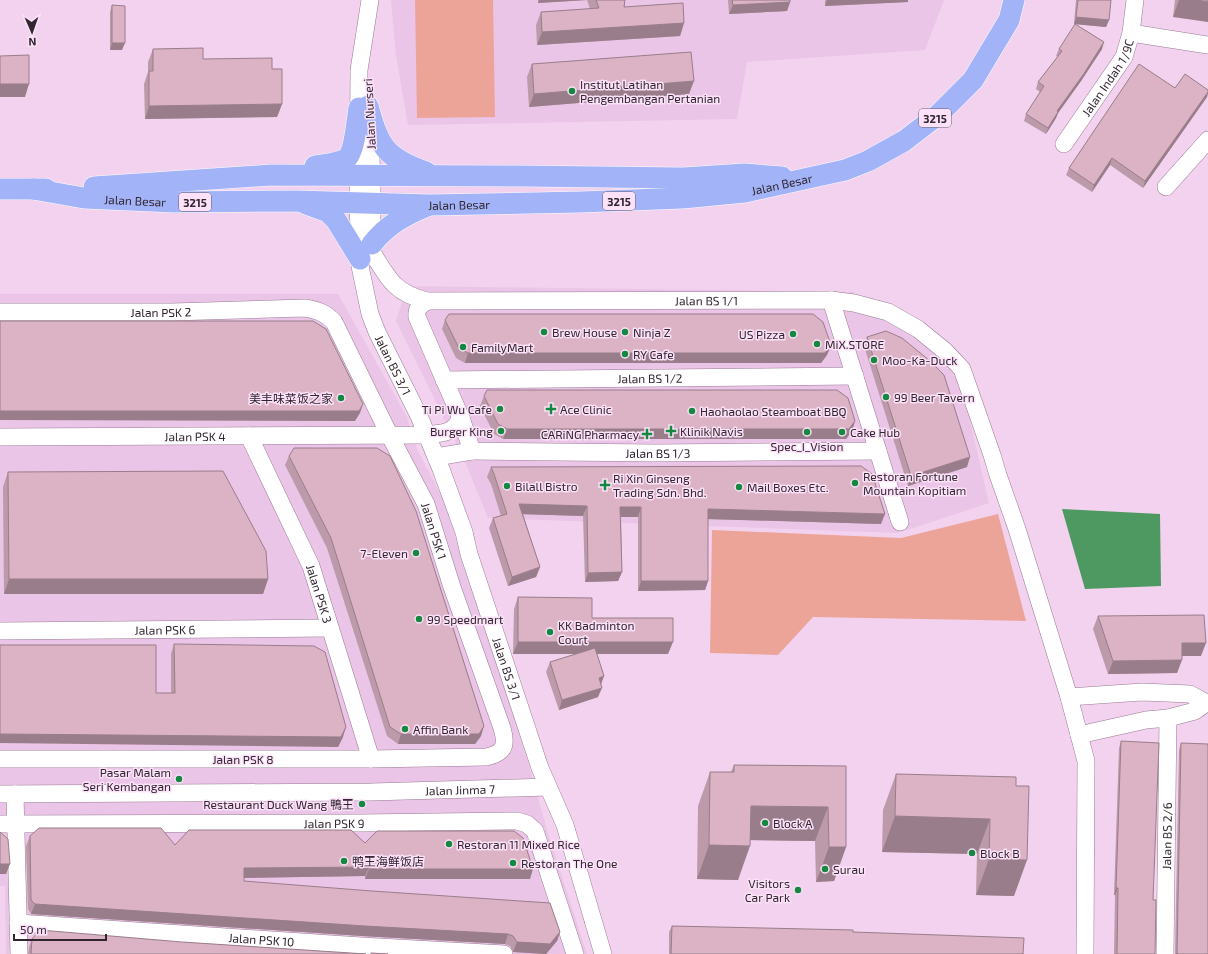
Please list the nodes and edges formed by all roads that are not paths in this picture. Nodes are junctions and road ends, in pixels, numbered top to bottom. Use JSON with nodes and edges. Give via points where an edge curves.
{"nodes":[{"id":1,"x":370,"y":0,"type":"edge"},
{"id":2,"x":1014,"y":0,"type":"edge"},
{"id":3,"x":1134,"y":0,"type":"edge"},
{"id":4,"x":1131,"y":33,"type":"junction"},
{"id":5,"x":1208,"y":45,"type":"edge"},
{"id":6,"x":364,"y":107,"type":"junction"},
{"id":7,"x":1208,"y":140,"type":"edge"},
{"id":8,"x":1064,"y":144,"type":"dead end"},
{"id":9,"x":271,"y":175,"type":"junction"},
{"id":10,"x":365,"y":175,"type":"junction"},
{"id":11,"x":439,"y":176,"type":"junction"},
{"id":12,"x":806,"y":178,"type":"junction"},
{"id":13,"x":1166,"y":187,"type":"dead end"},
{"id":14,"x":0,"y":189,"type":"edge"},
{"id":15,"x":33,"y":190,"type":"junction"},
{"id":16,"x":297,"y":202,"type":"junction"},
{"id":17,"x":365,"y":203,"type":"junction"},
{"id":18,"x":430,"y":205,"type":"junction"},
{"id":19,"x":368,"y":251,"type":"junction"},
{"id":20,"x":831,"y":300,"type":"junction"},
{"id":21,"x":427,"y":301,"type":"junction"},
{"id":22,"x":0,"y":312,"type":"edge"},
{"id":23,"x":321,"y":312,"type":"joint"},
{"id":24,"x":855,"y":376,"type":"junction"},
{"id":25,"x":444,"y":380,"type":"junction"},
{"id":26,"x":461,"y":418,"type":"junction"},
{"id":27,"x":427,"y":435,"type":"junction"},
{"id":28,"x":249,"y":436,"type":"junction"},
{"id":29,"x":390,"y":436,"type":"junction"},
{"id":30,"x":0,"y":437,"type":"edge"},
{"id":31,"x":472,"y":451,"type":"junction"},
{"id":32,"x":878,"y":451,"type":"junction"},
{"id":33,"x":436,"y":457,"type":"junction"},
{"id":34,"x":900,"y":522,"type":"dead end"},
{"id":35,"x":330,"y":628,"type":"junction"},
{"id":36,"x":0,"y":631,"type":"edge"},
{"id":37,"x":1069,"y":697,"type":"junction"},
{"id":38,"x":1207,"y":703,"type":"edge"},
{"id":39,"x":1168,"y":718,"type":"junction"},
{"id":40,"x":1079,"y":735,"type":"junction"},
{"id":41,"x":486,"y":756,"type":"joint"},
{"id":42,"x":371,"y":758,"type":"junction"},
{"id":43,"x":0,"y":759,"type":"edge"},
{"id":44,"x":548,"y":787,"type":"junction"},
{"id":45,"x":8,"y":794,"type":"edge"},
{"id":46,"x":8,"y":824,"type":"edge"},
{"id":47,"x":18,"y":923,"type":"junction"},
{"id":48,"x":19,"y":954,"type":"edge"},
{"id":49,"x":504,"y":954,"type":"edge"},
{"id":50,"x":575,"y":954,"type":"edge"},
{"id":51,"x":603,"y":954,"type":"edge"},
{"id":52,"x":1085,"y":954,"type":"edge"},
{"id":53,"x":1165,"y":954,"type":"edge"}],
"edges":[{"from":1,"to":6,"type":"street","name":"Jalan Nurseri","via":[[359,70]]},
{"from":2,"to":12,"type":"main road","number":"3215","via":[[1009,20],[973,80],[938,115],[904,141],[868,161],[845,170]]},
{"from":3,"to":4,"type":"street"},
{"from":4,"to":5,"type":"street","name":"Jalan Indah 1/9C"},
{"from":4,"to":8,"type":"street","name":"Jalan Indah 1/9C","via":[[1124,57]]},
{"from":6,"to":9,"type":"main road","via":[[347,158]]},
{"from":6,"to":10,"type":"street","name":"Jalan Nurseri"},
{"from":6,"to":11,"type":"main road","via":[[386,150],[406,165]]},
{"from":7,"to":13,"type":"street"},
{"from":9,"to":10,"type":"main road","name":"Jalan Besar","number":"3215"},
{"from":9,"to":15,"type":"main road","name":"Jalan Besar","number":"3215"},
{"from":10,"to":11,"type":"main road","name":"Jalan Besar","number":"3215"},
{"from":10,"to":17,"type":"street","name":"Jalan BS 3/1"},
{"from":11,"to":12,"type":"main road","name":"Jalan Besar","number":"3215","via":[[683,178],[744,174]]},
{"from":12,"to":18,"type":"main road","name":"Jalan Besar","number":"3215","via":[[745,192],[683,198]]},
{"from":14,"to":15,"type":"main road","name":"Jalan Besar","number":"3215"},
{"from":15,"to":16,"type":"main road","name":"Jalan Besar","number":"3215","via":[[84,198],[174,202]]},
{"from":16,"to":17,"type":"main road","name":"Jalan Besar","number":"3215"},
{"from":16,"to":19,"type":"main road","via":[[328,212],[344,231],[350,245]]},
{"from":17,"to":18,"type":"main road","name":"Jalan Besar","number":"3215"},
{"from":17,"to":19,"type":"street","name":"Jalan BS 3/1"},
{"from":18,"to":19,"type":"main road","via":[[389,226]]},
{"from":19,"to":21,"type":"street","name":"Jalan BS 1/1","via":[[396,287],[405,294]]},
{"from":19,"to":27,"type":"street","name":"Jalan BS 3/1","via":[[360,266],[370,314]]},
{"from":20,"to":21,"type":"street","name":"Jalan BS 1/1"},
{"from":20,"to":24,"type":"street"},
{"from":20,"to":37,"type":"street","name":"Jalan BS 1/1","via":[[888,312],[918,329],[962,368],[1017,529]]},
{"from":21,"to":25,"type":"street","via":[[419,307],[417,317]]},
{"from":22,"to":23,"type":"street","name":"Jalan PSK 2","via":[[172,312],[305,308]]},
{"from":23,"to":29,"type":"street","name":"Jalan PSK 1","via":[[334,322]]},
{"from":24,"to":25,"type":"street","name":"Jalan BS 1/2"},
{"from":24,"to":32,"type":"street"},
{"from":25,"to":26,"type":"street"},
{"from":26,"to":27,"type":"street","name":"Jalan PSK 4","via":[[452,431]]},
{"from":26,"to":31,"type":"street"},
{"from":27,"to":29,"type":"street","name":"Jalan PSK 4"},
{"from":27,"to":33,"type":"street","name":"Jalan BS 3/1"},
{"from":28,"to":29,"type":"street","name":"Jalan PSK 4"},
{"from":28,"to":30,"type":"street","name":"Jalan PSK 4"},
{"from":28,"to":35,"type":"street","name":"Jalan PSK 3","via":[[311,566]]},
{"from":29,"to":41,"type":"street","name":"Jalan PSK 1","via":[[426,504],[452,587],[502,728],[505,739],[503,749],[500,753]]},
{"from":31,"to":32,"type":"street","name":"Jalan BS 1/3"},
{"from":31,"to":33,"type":"street","name":"Jalan BS 1/3"},
{"from":32,"to":34,"type":"street"},
{"from":33,"to":44,"type":"street","name":"Jalan BS 3/1","via":[[464,532],[469,554]]},
{"from":35,"to":36,"type":"street","name":"Jalan PSK 6"},
{"from":35,"to":42,"type":"street","name":"Jalan PSK 3"},
{"from":37,"to":38,"type":"street","via":[[1142,692],[1190,694]]},
{"from":37,"to":40,"type":"street","name":"Jalan BS 1/1"},
{"from":38,"to":39,"type":"street","via":[[1195,711]]},
{"from":39,"to":40,"type":"street","via":[[1146,720]]},
{"from":39,"to":53,"type":"street","name":"Jalan BS 2/6"},
{"from":40,"to":52,"type":"street","name":"Jalan BS 1/1","via":[[1087,770]]},
{"from":41,"to":42,"type":"street","name":"Jalan PSK 8"},
{"from":42,"to":43,"type":"street","name":"Jalan PSK 8"},
{"from":44,"to":45,"type":"street","name":"Jalan Jinma 7","via":[[371,792]]},
{"from":44,"to":51,"type":"street","name":"Jalan BS 3/1","via":[[565,825]]},
{"from":45,"to":46,"type":"street"},
{"from":46,"to":47,"type":"street"},
{"from":46,"to":50,"type":"street","name":"Jalan PSK 9","via":[[517,821],[527,824],[535,831]]},
{"from":47,"to":48,"type":"street"},
{"from":47,"to":49,"type":"street","name":"Jalan PSK 10"}]}
